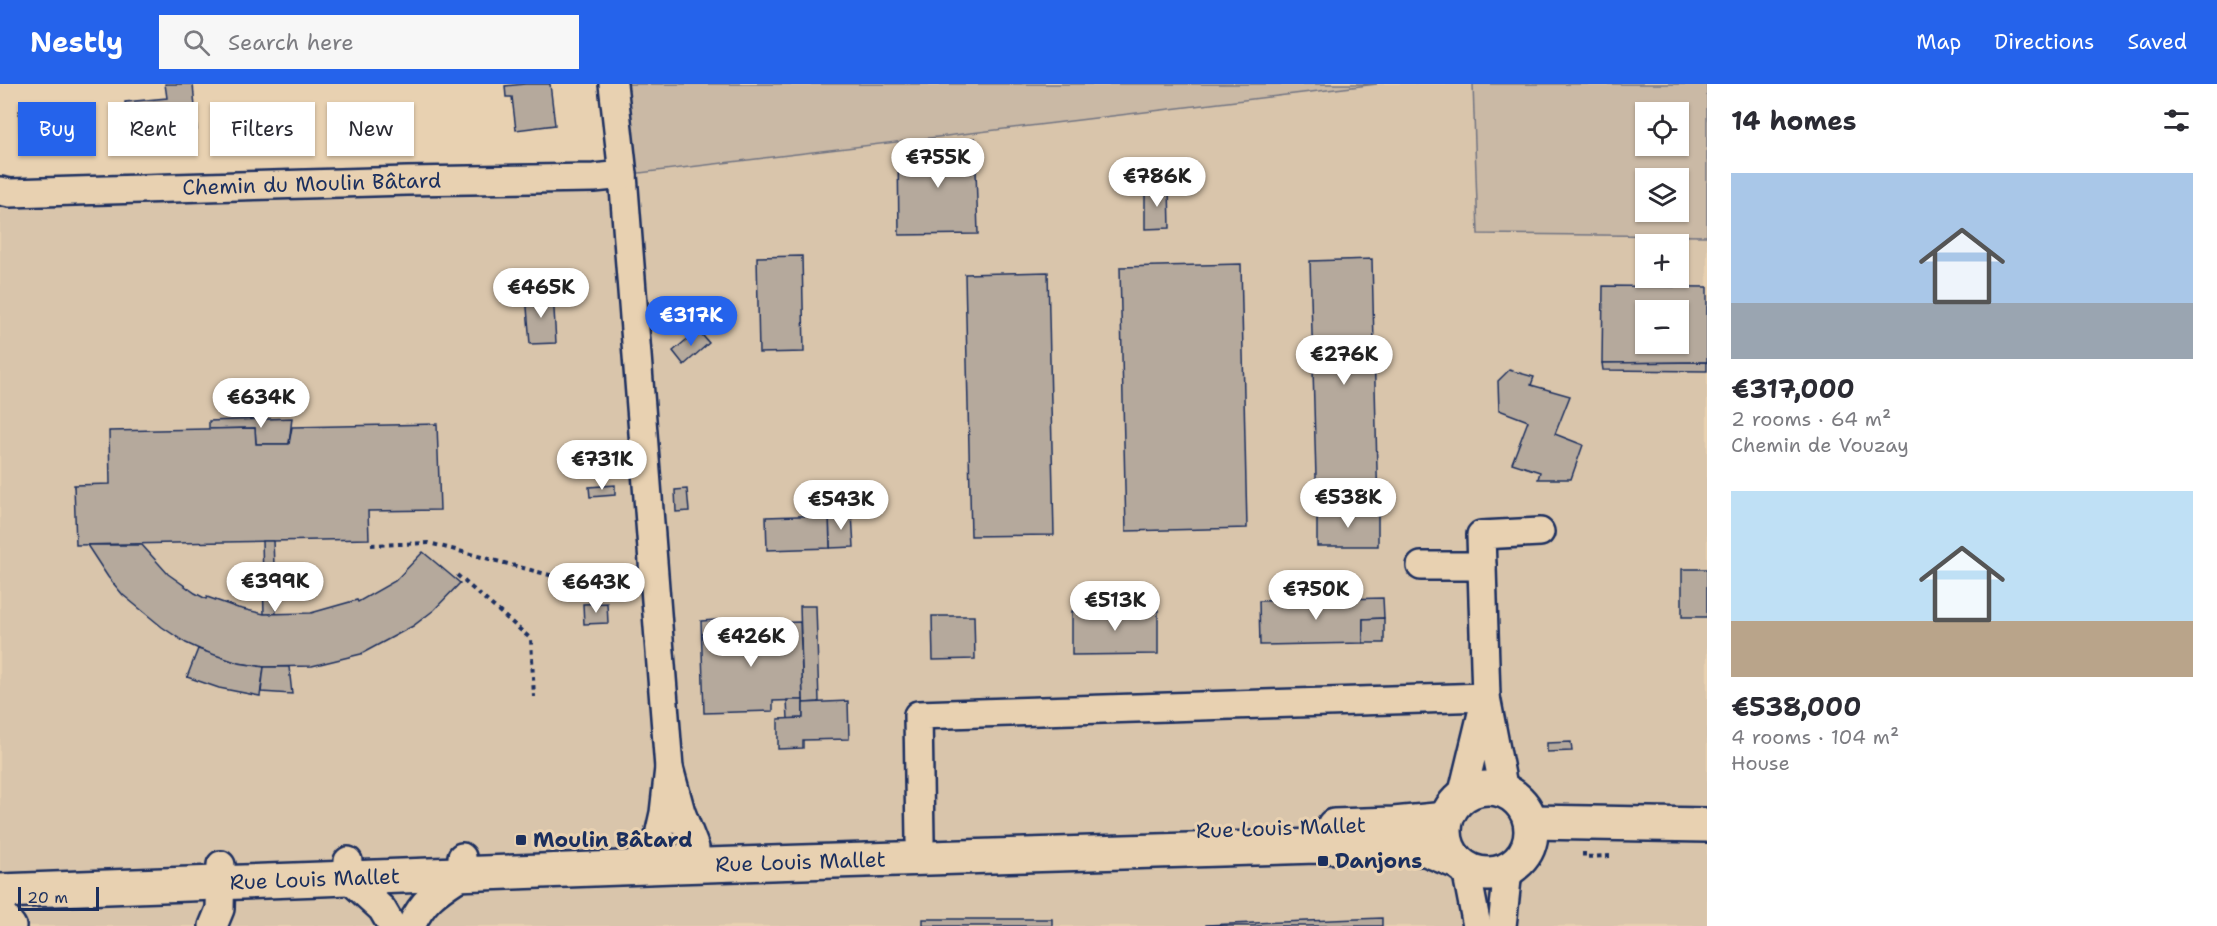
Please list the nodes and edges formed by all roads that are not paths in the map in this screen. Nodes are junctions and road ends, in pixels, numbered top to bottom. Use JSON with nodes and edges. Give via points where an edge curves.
{"nodes":[{"id":1,"x":613,"y":84,"type":"edge"},
{"id":2,"x":623,"y":175,"type":"junction"},
{"id":3,"x":0,"y":191,"type":"edge"},
{"id":4,"x":1540,"y":532,"type":"dead end"},
{"id":5,"x":1421,"y":566,"type":"dead end"},
{"id":6,"x":1482,"y":566,"type":"junction"},
{"id":7,"x":1486,"y":696,"type":"junction"},
{"id":8,"x":669,"y":768,"type":"junction"},
{"id":9,"x":1504,"y":791,"type":"junction"},
{"id":10,"x":1454,"y":807,"type":"junction"},
{"id":11,"x":1531,"y":822,"type":"junction"},
{"id":12,"x":1707,"y":825,"type":"edge"},
{"id":13,"x":920,"y":840,"type":"junction"},
{"id":14,"x":675,"y":855,"type":"junction"},
{"id":15,"x":463,"y":865,"type":"junction"},
{"id":16,"x":1461,"y":865,"type":"junction"},
{"id":17,"x":348,"y":869,"type":"junction"},
{"id":18,"x":1508,"y":870,"type":"junction"},
{"id":19,"x":0,"y":871,"type":"edge"},
{"id":20,"x":222,"y":874,"type":"junction"},
{"id":21,"x":0,"y":891,"type":"edge"},
{"id":22,"x":0,"y":911,"type":"edge"},
{"id":23,"x":12,"y":926,"type":"edge"},
{"id":24,"x":213,"y":926,"type":"edge"},
{"id":25,"x":392,"y":926,"type":"edge"},
{"id":26,"x":411,"y":926,"type":"edge"},
{"id":27,"x":1477,"y":926,"type":"edge"},
{"id":28,"x":1502,"y":926,"type":"edge"}],
"edges":[{"from":1,"to":2,"type":"street"},
{"from":2,"to":3,"type":"street","name":"Chemin du Moulin Bâtard"},
{"from":2,"to":8,"type":"street"},
{"from":4,"to":6,"type":"street","via":[[1481,535]]},
{"from":5,"to":6,"type":"street"},
{"from":6,"to":7,"type":"street"},
{"from":7,"to":9,"type":"street"},
{"from":7,"to":10,"type":"street"},
{"from":7,"to":13,"type":"street","via":[[918,715]]},
{"from":8,"to":14,"type":"street","via":[[664,813]]},
{"from":8,"to":14,"type":"street","via":[[681,812]]},
{"from":9,"to":10,"type":"main road","name":"Rue Louis Mallet","via":[[1476,789]]},
{"from":9,"to":11,"type":"main road","via":[[1526,809]]},
{"from":10,"to":13,"type":"main road","name":"Rue Louis Mallet","via":[[1394,824]]},
{"from":10,"to":16,"type":"main road","via":[[1444,834],[1447,848]]},
{"from":11,"to":12,"type":"main road"},
{"from":11,"to":18,"type":"main road","via":[[1527,850],[1520,862]]},
{"from":13,"to":14,"type":"main road","name":"Rue Louis Mallet"},
{"from":14,"to":15,"type":"main road","name":"Rue Louis Mallet"},
{"from":14,"to":16,"type":"main road","name":"Rue Louis Mallet","via":[[1316,846],[1426,849]]},
{"from":15,"to":17,"type":"main road","name":"Rue Louis Mallet"},
{"from":15,"to":26,"type":"street","via":[[431,895]]},
{"from":16,"to":18,"type":"main road","name":"Rue Louis Mallet","via":[[1487,875]]},
{"from":16,"to":27,"type":"street"},
{"from":17,"to":20,"type":"main road","name":"Rue Louis Mallet"},
{"from":17,"to":25,"type":"street"},
{"from":18,"to":28,"type":"street"},
{"from":19,"to":20,"type":"main road","name":"Rue Louis Mallet"},
{"from":20,"to":21,"type":"main road","name":"Rue Louis Mallet"},
{"from":20,"to":24,"type":"street","via":[[220,909]]},
{"from":22,"to":23,"type":"street"}]}
